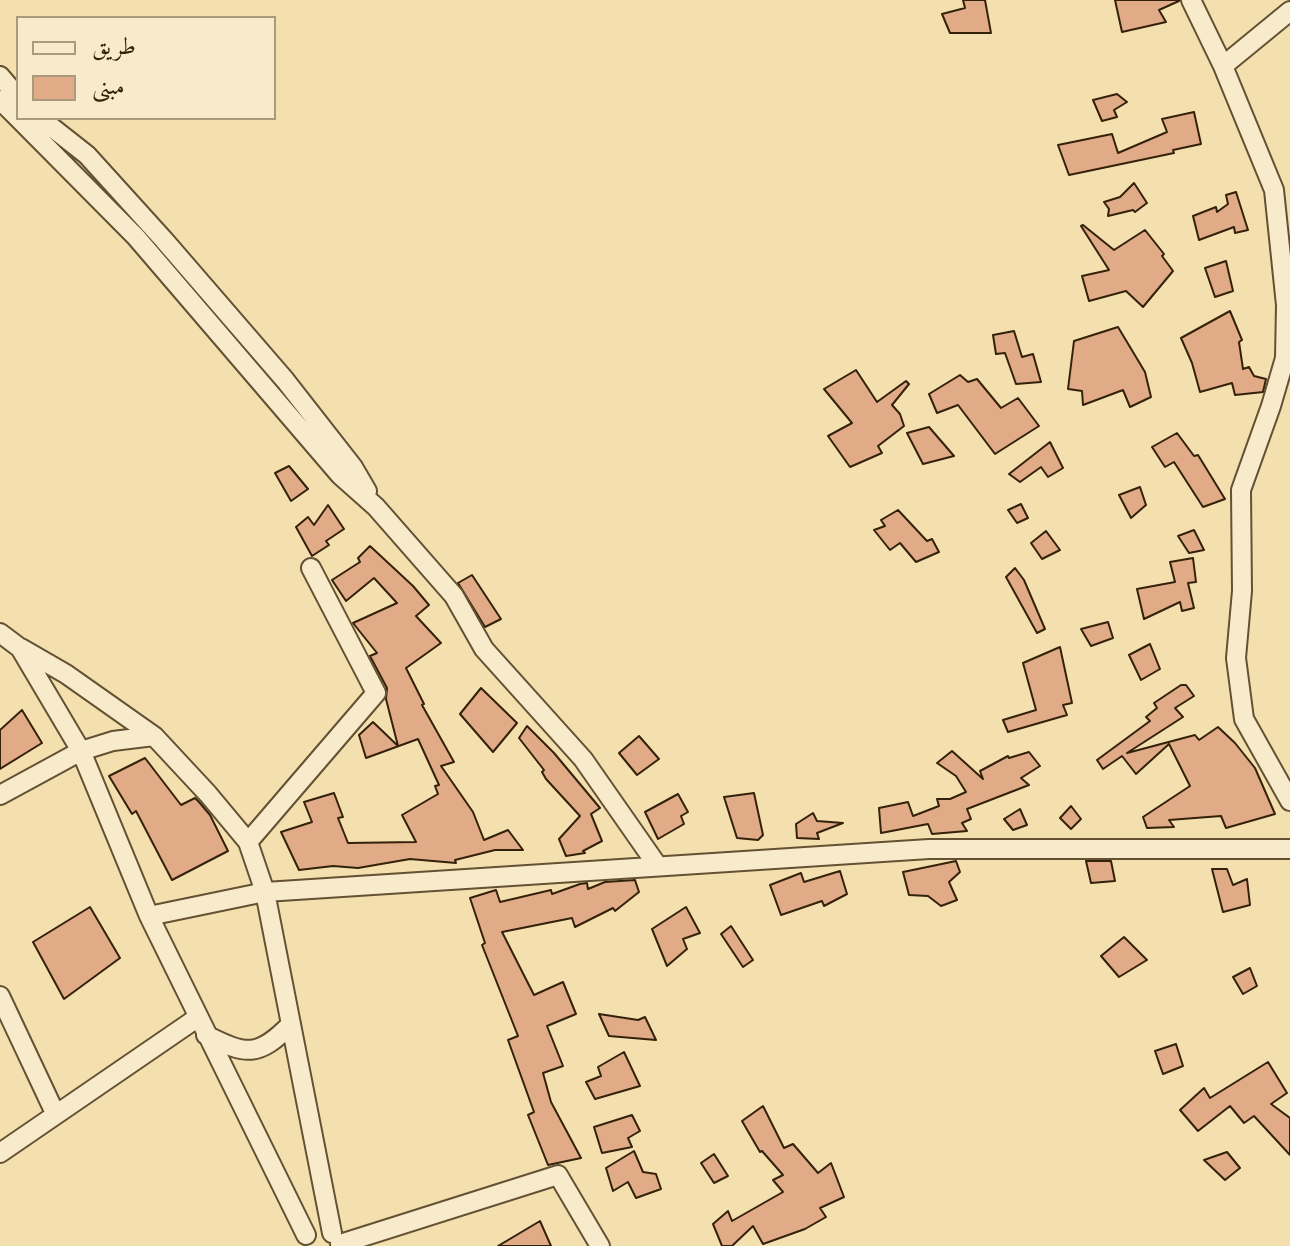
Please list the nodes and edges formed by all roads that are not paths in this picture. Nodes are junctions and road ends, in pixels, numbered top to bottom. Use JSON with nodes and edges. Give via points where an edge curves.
{"nodes":[{"id":1,"x":1191,"y":0,"type":"edge"},
{"id":2,"x":1290,"y":11,"type":"edge"},
{"id":3,"x":1223,"y":66,"type":"junction"},
{"id":4,"x":0,"y":76,"type":"edge"},
{"id":5,"x":16,"y":95,"type":"edge"},
{"id":6,"x":0,"y":100,"type":"edge"},
{"id":7,"x":16,"y":116,"type":"edge"},
{"id":8,"x":20,"y":120,"type":"edge"},
{"id":9,"x":43,"y":120,"type":"edge"},
{"id":10,"x":376,"y":507,"type":"junction"},
{"id":11,"x":311,"y":568,"type":"dead end"},
{"id":12,"x":0,"y":633,"type":"edge"},
{"id":13,"x":20,"y":648,"type":"junction"},
{"id":14,"x":154,"y":736,"type":"junction"},
{"id":15,"x":81,"y":751,"type":"junction"},
{"id":16,"x":0,"y":795,"type":"edge"},
{"id":17,"x":1290,"y":801,"type":"edge"},
{"id":18,"x":248,"y":842,"type":"junction"},
{"id":19,"x":1290,"y":849,"type":"edge"},
{"id":20,"x":657,"y":865,"type":"junction"},
{"id":21,"x":265,"y":892,"type":"junction"},
{"id":22,"x":149,"y":916,"type":"junction"},
{"id":23,"x":0,"y":996,"type":"edge"},
{"id":24,"x":197,"y":1018,"type":"junction"},
{"id":25,"x":291,"y":1024,"type":"junction"},
{"id":26,"x":206,"y":1035,"type":"junction"},
{"id":27,"x":55,"y":1113,"type":"junction"},
{"id":28,"x":0,"y":1153,"type":"edge"},
{"id":29,"x":302,"y":1240,"type":"edge"},
{"id":30,"x":338,"y":1241,"type":"edge"},
{"id":31,"x":600,"y":1246,"type":"edge"}],
"edges":[{"from":1,"to":3,"type":"street"},
{"from":2,"to":3,"type":"street"},
{"from":3,"to":17,"type":"street","via":[[1274,190],[1286,305],[1285,358],[1241,490],[1242,591],[1236,658],[1244,719]]},
{"from":4,"to":5,"type":"street"},
{"from":6,"to":7,"type":"street"},
{"from":8,"to":10,"type":"street","via":[[136,237],[340,475]]},
{"from":9,"to":10,"type":"street","via":[[87,155],[255,345],[353,467]]},
{"from":10,"to":20,"type":"street","via":[[454,596],[484,649],[583,759]]},
{"from":11,"to":18,"type":"street","via":[[376,693]]},
{"from":12,"to":13,"type":"street"},
{"from":13,"to":14,"type":"street"},
{"from":13,"to":15,"type":"street"},
{"from":14,"to":15,"type":"street"},
{"from":14,"to":18,"type":"street"},
{"from":15,"to":16,"type":"street"},
{"from":15,"to":22,"type":"street"},
{"from":18,"to":21,"type":"street"},
{"from":19,"to":20,"type":"street","via":[[929,849]]},
{"from":20,"to":21,"type":"street"},
{"from":21,"to":22,"type":"street"},
{"from":21,"to":25,"type":"street"},
{"from":22,"to":24,"type":"street"},
{"from":23,"to":27,"type":"street"},
{"from":24,"to":26,"type":"street"},
{"from":24,"to":27,"type":"street"},
{"from":25,"to":26,"type":"street","via":[[270,1044],[242,1051]]},
{"from":25,"to":30,"type":"street"},
{"from":26,"to":29,"type":"street"},
{"from":27,"to":28,"type":"street"},
{"from":29,"to":30,"type":"street","via":[[318,1230]]},
{"from":30,"to":31,"type":"street","via":[[558,1175]]}]}
